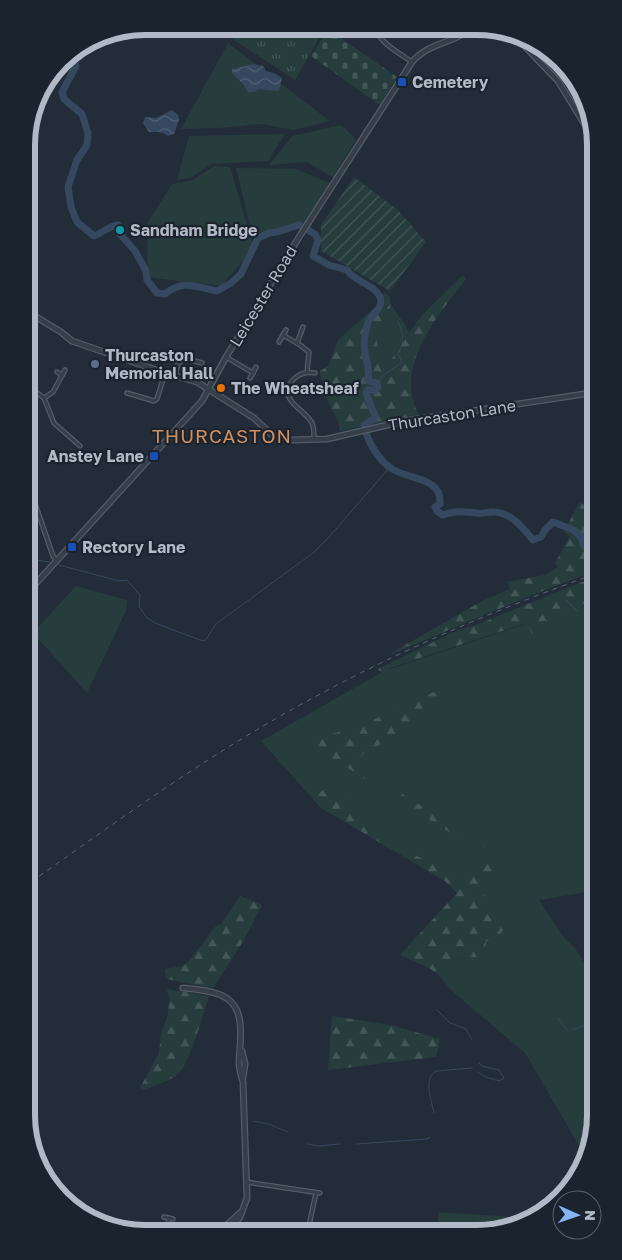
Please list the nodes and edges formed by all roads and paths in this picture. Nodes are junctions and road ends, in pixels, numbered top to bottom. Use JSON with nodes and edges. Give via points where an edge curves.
{"nodes":[{"id":1,"x":378,"y":35,"type":"edge"},
{"id":2,"x":461,"y":35,"type":"edge"},
{"id":3,"x":524,"y":46,"type":"edge"},
{"id":4,"x":412,"y":62,"type":"junction"},
{"id":5,"x":585,"y":124,"type":"edge"},
{"id":6,"x":35,"y":316,"type":"edge"},
{"id":7,"x":303,"y":326,"type":"dead end"},
{"id":8,"x":286,"y":330,"type":"dead end"},
{"id":9,"x":283,"y":335,"type":"junction"},
{"id":10,"x":280,"y":342,"type":"dead end"},
{"id":11,"x":297,"y":343,"type":"junction"},
{"id":12,"x":226,"y":357,"type":"junction"},
{"id":13,"x":202,"y":363,"type":"dead end"},
{"id":14,"x":256,"y":367,"type":"dead end"},
{"id":15,"x":65,"y":370,"type":"dead end"},
{"id":16,"x":57,"y":372,"type":"dead end"},
{"id":17,"x":307,"y":372,"type":"junction"},
{"id":18,"x":165,"y":373,"type":"junction"},
{"id":19,"x":253,"y":373,"type":"junction"},
{"id":20,"x":315,"y":374,"type":"dead end"},
{"id":21,"x":62,"y":375,"type":"junction"},
{"id":22,"x":176,"y":375,"type":"junction"},
{"id":23,"x":250,"y":378,"type":"dead end"},
{"id":24,"x":208,"y":390,"type":"junction"},
{"id":25,"x":35,"y":392,"type":"edge"},
{"id":26,"x":127,"y":393,"type":"dead end"},
{"id":27,"x":587,"y":394,"type":"edge"},
{"id":28,"x":44,"y":398,"type":"junction"},
{"id":29,"x":314,"y":440,"type":"junction"},
{"id":30,"x":81,"y":446,"type":"dead end"},
{"id":31,"x":35,"y":504,"type":"edge"},
{"id":32,"x":57,"y":561,"type":"junction"},
{"id":33,"x":35,"y":585,"type":"edge"},
{"id":34,"x":183,"y":988,"type":"dead end"},
{"id":35,"x":246,"y":1182,"type":"junction"},
{"id":36,"x":241,"y":1212,"type":"junction"},
{"id":37,"x":164,"y":1217,"type":"dead end"},
{"id":38,"x":169,"y":1225,"type":"edge"},
{"id":39,"x":227,"y":1225,"type":"edge"},
{"id":40,"x":234,"y":1225,"type":"edge"},
{"id":41,"x":309,"y":1225,"type":"edge"}],
"edges":[{"from":1,"to":4,"type":"street"},
{"from":2,"to":4,"type":"street","name":"Leicester Road","via":[[432,46]]},
{"from":3,"to":5,"type":"street","via":[[558,81]]},
{"from":4,"to":12,"type":"street","name":"Leicester Road"},
{"from":6,"to":18,"type":"street","via":[[72,341]]},
{"from":7,"to":11,"type":"street"},
{"from":8,"to":9,"type":"street"},
{"from":9,"to":10,"type":"street"},
{"from":9,"to":11,"type":"street"},
{"from":11,"to":17,"type":"street","via":[[309,352]]},
{"from":12,"to":19,"type":"street"},
{"from":12,"to":24,"type":"street","name":"Leicester Road"},
{"from":13,"to":22,"type":"street","via":[[182,360]]},
{"from":14,"to":19,"type":"street"},
{"from":15,"to":21,"type":"street"},
{"from":16,"to":21,"type":"street"},
{"from":17,"to":20,"type":"street"},
{"from":17,"to":29,"type":"street","via":[[292,381],[288,395],[311,421]]},
{"from":18,"to":22,"type":"street"},
{"from":18,"to":26,"type":"street","via":[[158,399],[154,401]]},
{"from":19,"to":23,"type":"street"},
{"from":21,"to":28,"type":"street","via":[[53,392]]},
{"from":22,"to":24,"type":"street","via":[[197,382]]},
{"from":24,"to":29,"type":"street","name":"Thurcaston Lane","via":[[247,413],[273,435],[292,440]]},
{"from":24,"to":32,"type":"street","name":"Leicester Road","via":[[175,432]]},
{"from":25,"to":28,"type":"street"},
{"from":27,"to":29,"type":"street","name":"Thurcaston Lane","via":[[427,417]]},
{"from":28,"to":30,"type":"street","via":[[54,423]]},
{"from":31,"to":32,"type":"street"},
{"from":32,"to":33,"type":"street","name":"Leicester Road"},
{"from":34,"to":35,"type":"street","via":[[218,994],[232,1003],[238,1013]]},
{"from":35,"to":36,"type":"street","via":[[247,1198]]},
{"from":35,"to":41,"type":"street","via":[[318,1193]]},
{"from":36,"to":39,"type":"street"},
{"from":36,"to":40,"type":"street"},
{"from":37,"to":38,"type":"street","via":[[171,1218]]}]}
